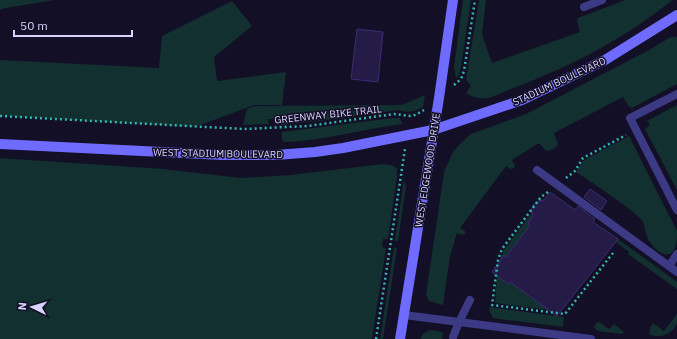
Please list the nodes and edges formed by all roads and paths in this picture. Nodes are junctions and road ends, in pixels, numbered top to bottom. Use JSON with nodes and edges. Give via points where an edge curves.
{"nodes":[{"id":1,"x":453,"y":0,"type":"edge"},
{"id":2,"x":602,"y":0,"type":"edge"},
{"id":3,"x":584,"y":7,"type":"dead end"},
{"id":4,"x":677,"y":15,"type":"edge"},
{"id":5,"x":677,"y":94,"type":"edge"},
{"id":6,"x":0,"y":116,"type":"edge"},
{"id":7,"x":433,"y":130,"type":"junction"},
{"id":8,"x":636,"y":130,"type":"junction"},
{"id":9,"x":407,"y":135,"type":"junction"},
{"id":10,"x":0,"y":144,"type":"edge"},
{"id":11,"x":537,"y":170,"type":"dead end"},
{"id":12,"x":558,"y":185,"type":"junction"},
{"id":13,"x":677,"y":210,"type":"edge"},
{"id":14,"x":613,"y":253,"type":"dead end"},
{"id":15,"x":677,"y":254,"type":"edge"},
{"id":16,"x":669,"y":266,"type":"junction"},
{"id":17,"x":677,"y":272,"type":"edge"},
{"id":18,"x":470,"y":300,"type":"dead end"},
{"id":19,"x":404,"y":315,"type":"junction"},
{"id":20,"x":459,"y":322,"type":"junction"},
{"id":21,"x":453,"y":337,"type":"dead end"},
{"id":22,"x":376,"y":339,"type":"edge"},
{"id":23,"x":400,"y":339,"type":"edge"},
{"id":24,"x":591,"y":339,"type":"edge"}],
"edges":[{"from":1,"to":7,"type":"main road","name":"WEST EDGEWOOD DRIVE"},
{"from":2,"to":3,"type":"lane"},
{"from":4,"to":7,"type":"main road","name":"STADIUM BOULEVARD","via":[[604,60],[529,96]]},
{"from":5,"to":8,"type":"lane","via":[[630,118]]},
{"from":6,"to":9,"type":"path","name":"GREENWAY BIKE TRAIL","via":[[244,129],[308,126],[394,114],[410,116]]},
{"from":7,"to":9,"type":"main road","name":"WEST STADIUM BOULEVARD"},
{"from":7,"to":19,"type":"main road","name":"WEST EDGEWOOD DRIVE"},
{"from":8,"to":12,"type":"path","via":[[583,158],[575,170]]},
{"from":8,"to":13,"type":"lane"},
{"from":9,"to":10,"type":"main road","name":"WEST STADIUM BOULEVARD","via":[[315,152],[276,155],[223,155]]},
{"from":9,"to":22,"type":"path","name":"GREENWAY BIKE TRAIL"},
{"from":11,"to":12,"type":"lane"},
{"from":12,"to":14,"type":"path","via":[[541,197],[502,250],[498,260],[492,305],[565,314]]},
{"from":12,"to":16,"type":"lane"},
{"from":15,"to":16,"type":"lane"},
{"from":16,"to":17,"type":"lane"},
{"from":18,"to":20,"type":"lane"},
{"from":19,"to":20,"type":"lane"},
{"from":19,"to":23,"type":"main road","name":"WEST EDGEWOOD DRIVE"},
{"from":20,"to":21,"type":"lane"},
{"from":20,"to":24,"type":"lane"}]}
